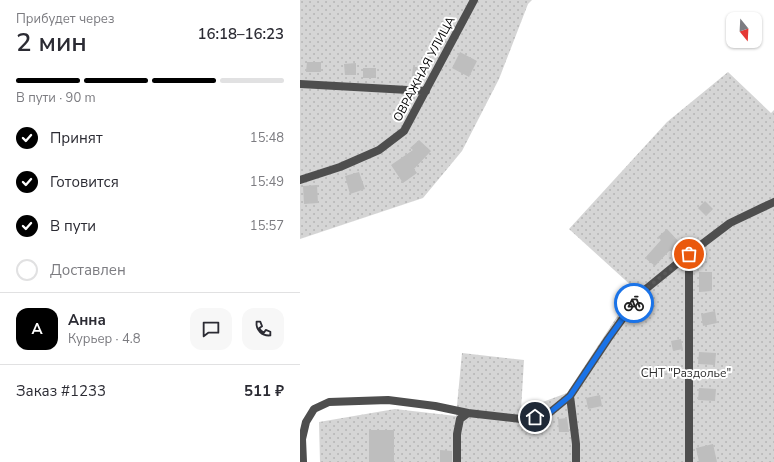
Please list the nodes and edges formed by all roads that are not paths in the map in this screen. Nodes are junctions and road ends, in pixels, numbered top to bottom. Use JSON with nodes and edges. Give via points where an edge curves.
{"nodes":[{"id":1,"x":474,"y":0,"type":"edge"},
{"id":2,"x":300,"y":84,"type":"edge"},
{"id":3,"x":426,"y":91,"type":"junction"},
{"id":4,"x":300,"y":180,"type":"edge"},
{"id":5,"x":774,"y":202,"type":"edge"},
{"id":6,"x":689,"y":254,"type":"junction"},
{"id":7,"x":570,"y":396,"type":"junction"},
{"id":8,"x":468,"y":413,"type":"junction"},
{"id":9,"x":303,"y":462,"type":"edge"},
{"id":10,"x":457,"y":462,"type":"edge"},
{"id":11,"x":576,"y":462,"type":"edge"},
{"id":12,"x":689,"y":462,"type":"edge"}],
"edges":[{"from":1,"to":3,"type":"street","name":"ОВРАЖНАЯ УЛИЦА"},
{"from":2,"to":3,"type":"street"},
{"from":3,"to":4,"type":"street","name":"ОВРАЖНАЯ УЛИЦА","via":[[404,131],[379,150],[340,167]]},
{"from":5,"to":6,"type":"street","via":[[730,223]]},
{"from":6,"to":7,"type":"street","via":[[641,293]]},
{"from":6,"to":12,"type":"street"},
{"from":7,"to":8,"type":"street","via":[[548,414],[521,419]]},
{"from":7,"to":11,"type":"street"},
{"from":8,"to":9,"type":"street","via":[[388,400],[329,402],[314,409],[306,422],[302,439]]},
{"from":8,"to":10,"type":"street","via":[[460,418]]}]}
